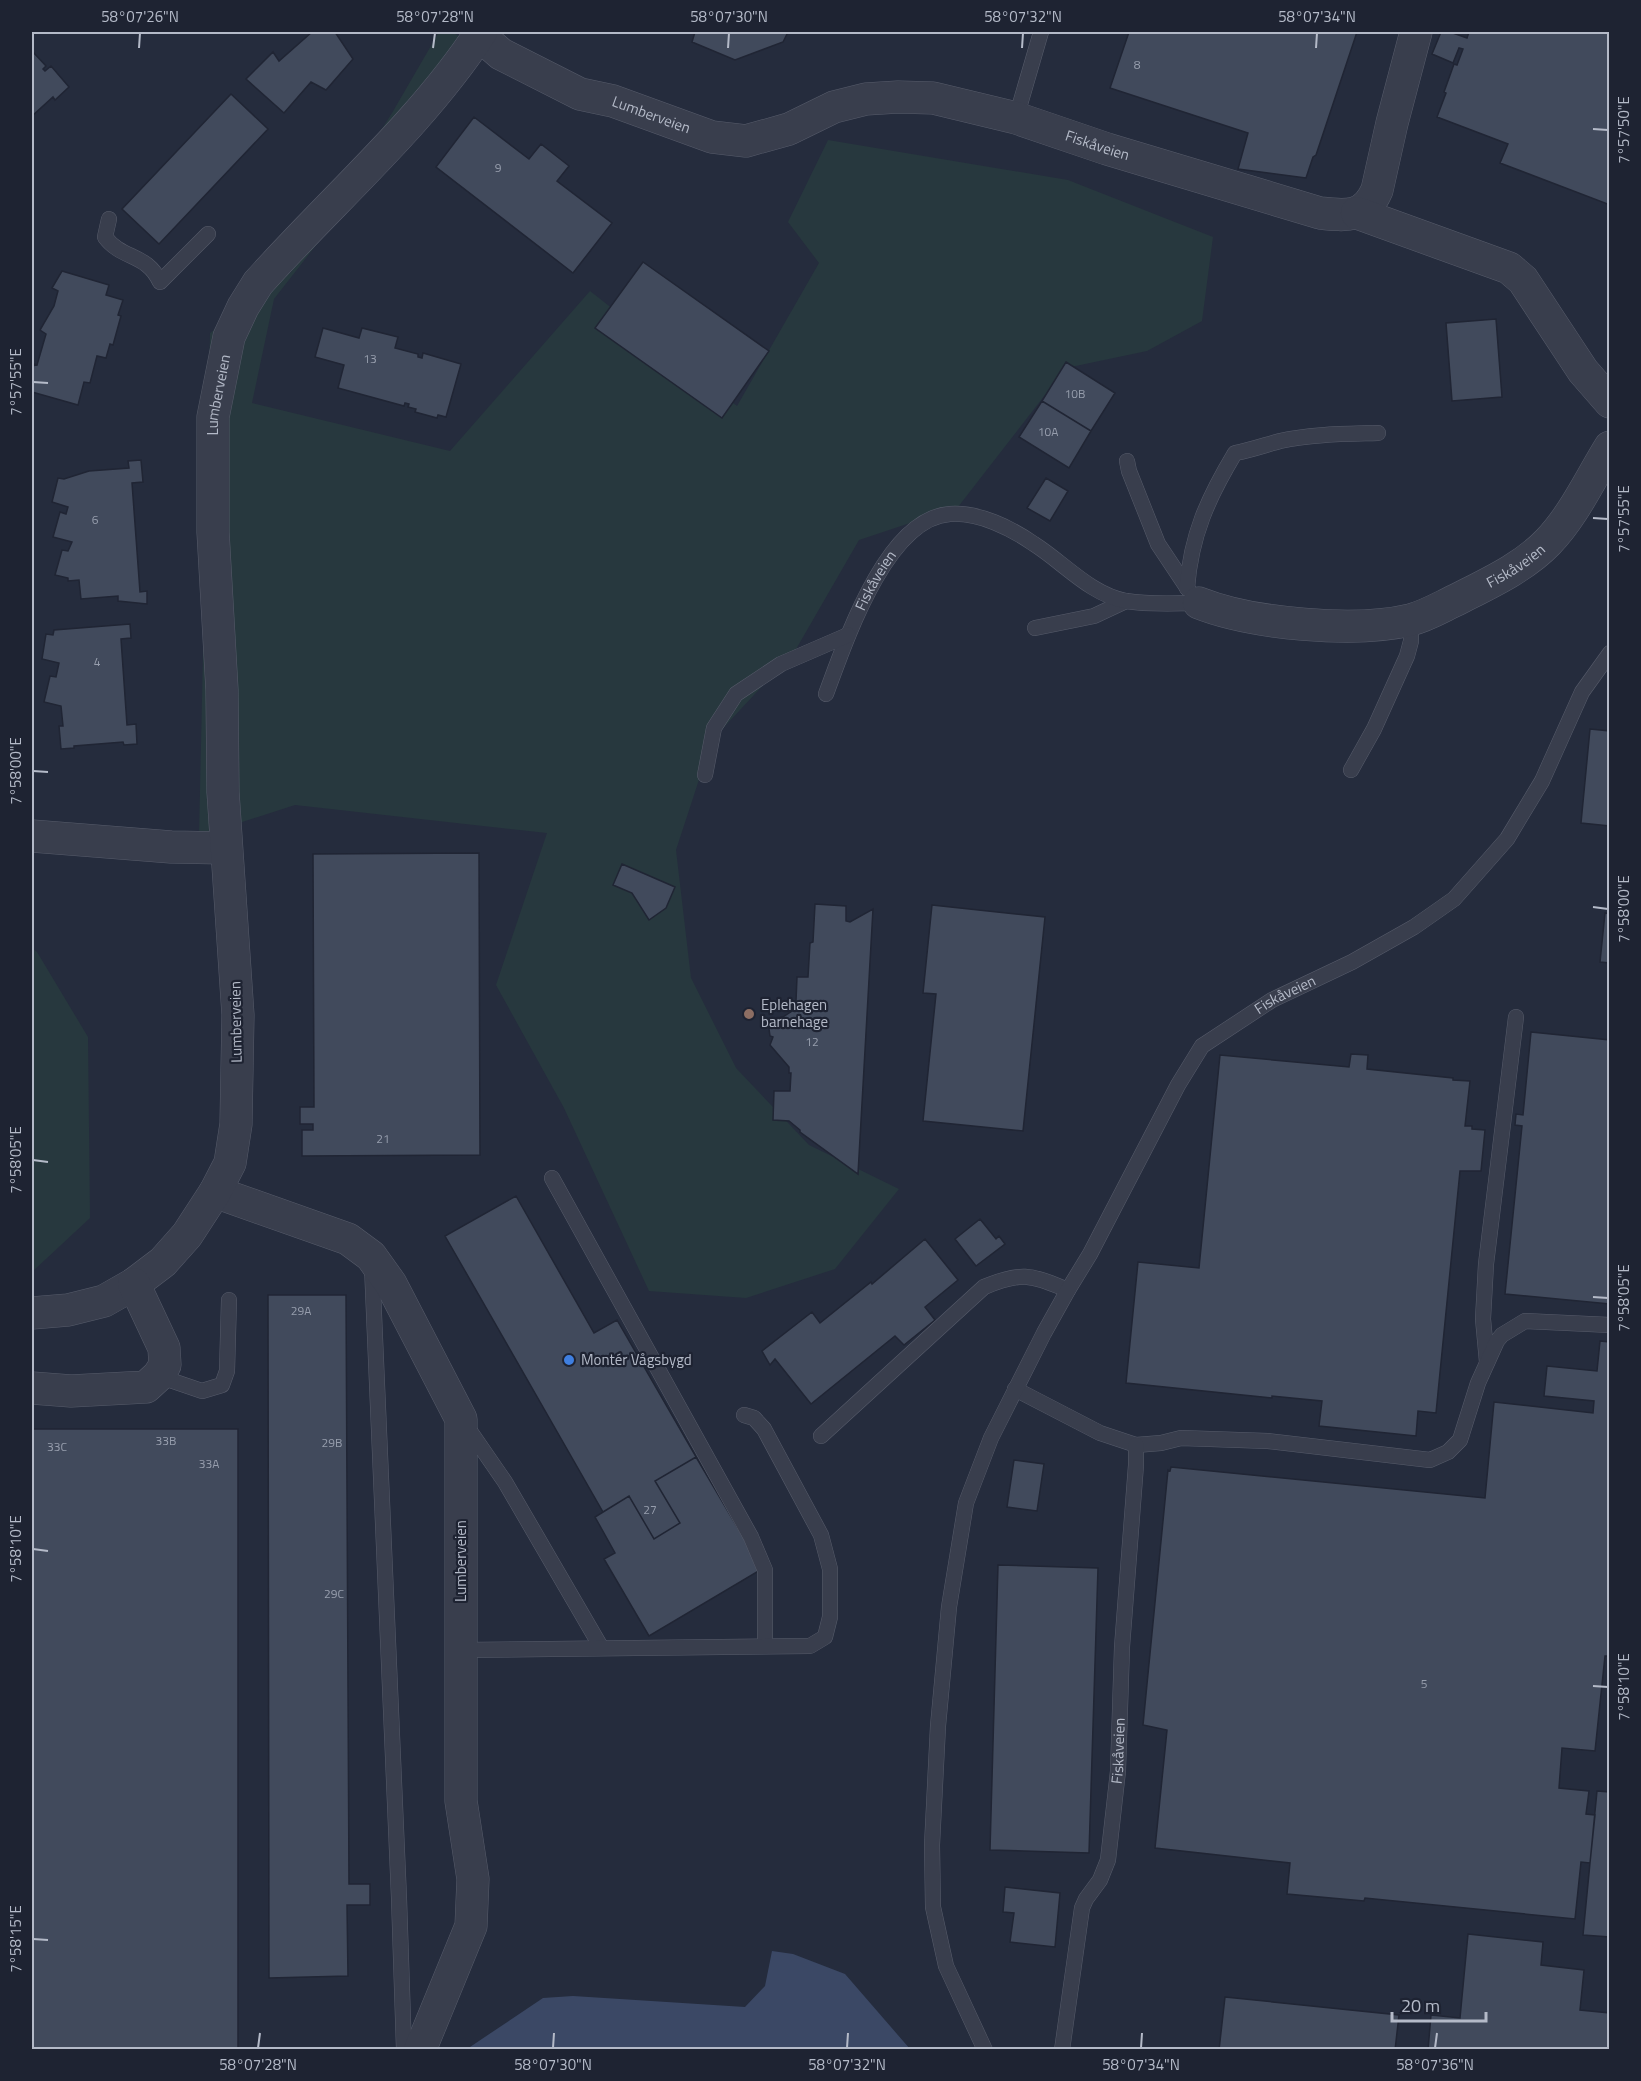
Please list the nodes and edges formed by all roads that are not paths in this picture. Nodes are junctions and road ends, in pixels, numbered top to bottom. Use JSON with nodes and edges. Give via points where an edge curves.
{"nodes":[{"id":1,"x":1041,"y":32,"type":"edge"},
{"id":2,"x":1416,"y":32,"type":"edge"},
{"id":3,"x":480,"y":33,"type":"edge"},
{"id":4,"x":834,"y":106,"type":"joint"},
{"id":5,"x":1016,"y":118,"type":"junction"},
{"id":6,"x":1357,"y":213,"type":"junction"},
{"id":7,"x":109,"y":219,"type":"dead end"},
{"id":8,"x":208,"y":234,"type":"dead end"},
{"id":9,"x":1610,"y":402,"type":"edge"},
{"id":10,"x":1378,"y":433,"type":"dead end"},
{"id":11,"x":1610,"y":447,"type":"edge"},
{"id":12,"x":1127,"y":461,"type":"dead end"},
{"id":13,"x":1193,"y":596,"type":"junction"},
{"id":14,"x":1126,"y":601,"type":"junction"},
{"id":15,"x":1411,"y":620,"type":"junction"},
{"id":16,"x":1035,"y":628,"type":"dead end"},
{"id":17,"x":848,"y":635,"type":"junction"},
{"id":18,"x":1610,"y":653,"type":"edge"},
{"id":19,"x":826,"y":694,"type":"dead end"},
{"id":20,"x":1351,"y":770,"type":"dead end"},
{"id":21,"x":705,"y":775,"type":"dead end"},
{"id":22,"x":32,"y":836,"type":"edge"},
{"id":23,"x":225,"y":848,"type":"junction"},
{"id":24,"x":1516,"y":1017,"type":"dead end"},
{"id":25,"x":552,"y":1178,"type":"dead end"},
{"id":26,"x":215,"y":1192,"type":"junction"},
{"id":27,"x":371,"y":1256,"type":"junction"},
{"id":28,"x":134,"y":1284,"type":"junction"},
{"id":29,"x":1068,"y":1290,"type":"junction"},
{"id":30,"x":229,"y":1300,"type":"dead end"},
{"id":31,"x":32,"y":1313,"type":"edge"},
{"id":32,"x":1610,"y":1325,"type":"edge"},
{"id":33,"x":1487,"y":1362,"type":"junction"},
{"id":34,"x":158,"y":1376,"type":"junction"},
{"id":35,"x":32,"y":1388,"type":"edge"},
{"id":36,"x":1016,"y":1389,"type":"junction"},
{"id":37,"x":744,"y":1414,"type":"dead end"},
{"id":38,"x":461,"y":1419,"type":"junction"},
{"id":39,"x":821,"y":1436,"type":"dead end"},
{"id":40,"x":1136,"y":1444,"type":"junction"},
{"id":41,"x":765,"y":1646,"type":"junction"},
{"id":42,"x":601,"y":1647,"type":"junction"},
{"id":43,"x":461,"y":1650,"type":"junction"},
{"id":44,"x":404,"y":2049,"type":"edge"},
{"id":45,"x":420,"y":2049,"type":"edge"},
{"id":46,"x":985,"y":2049,"type":"edge"},
{"id":47,"x":1062,"y":2049,"type":"edge"}],
"edges":[{"from":1,"to":5,"type":"lane"},
{"from":2,"to":6,"type":"street","via":[[1377,190],[1373,200]]},
{"from":3,"to":4,"type":"street","name":"Lumberveien","via":[[501,54],[580,94],[613,101],[712,136],[746,141],[789,129]]},
{"from":3,"to":23,"type":"street","name":"Lumberveien","via":[[404,128],[258,283],[229,337],[213,417],[213,532]]},
{"from":4,"to":5,"type":"street","name":"Fiskåveien","via":[[866,99],[933,98]]},
{"from":5,"to":6,"type":"street","name":"Fiskåveien","via":[[1320,213]]},
{"from":6,"to":9,"type":"street","name":"Fiskåveien","via":[[1509,268],[1523,280],[1583,371]]},
{"from":7,"to":8,"type":"lane","via":[[105,237],[112,247],[154,270],[160,282]]},
{"from":10,"to":13,"type":"lane","via":[[1281,441],[1235,453],[1194,540],[1189,567]]},
{"from":11,"to":15,"type":"street","name":"Fiskåveien","via":[[1579,501],[1548,543],[1492,582]]},
{"from":12,"to":13,"type":"lane","via":[[1158,544]]},
{"from":13,"to":14,"type":"lane","name":"Fiskåveien"},
{"from":13,"to":15,"type":"street","name":"Fiskåveien","via":[[1221,612],[1300,623],[1352,626]]},
{"from":14,"to":16,"type":"lane","name":"Fiskåveien","via":[[1094,616]]},
{"from":14,"to":17,"type":"lane","name":"Fiskåveien","via":[[1100,591],[1010,530],[977,516],[948,514],[923,522],[897,545]]},
{"from":15,"to":20,"type":"lane","via":[[1407,656]]},
{"from":17,"to":19,"type":"lane","name":"Fiskåveien"},
{"from":17,"to":21,"type":"lane","via":[[781,664],[736,694],[714,728]]},
{"from":18,"to":29,"type":"lane","name":"Fiskåveien","via":[[1582,692],[1542,781],[1507,839],[1454,899],[1352,962],[1272,1000],[1202,1046]]},
{"from":22,"to":23,"type":"street"},
{"from":23,"to":26,"type":"street","name":"Lumberveien","via":[[238,1015],[236,1124],[230,1163]]},
{"from":24,"to":33,"type":"lane","via":[[1486,1264],[1483,1319]]},
{"from":25,"to":41,"type":"lane","via":[[751,1537],[765,1570]]},
{"from":26,"to":27,"type":"street","name":"Lumberveien","via":[[348,1239]]},
{"from":26,"to":28,"type":"street","name":"Lumberveien","via":[[187,1235],[163,1262]]},
{"from":27,"to":38,"type":"street","name":"Lumberveien","via":[[391,1284]]},
{"from":27,"to":44,"type":"lane"},
{"from":28,"to":31,"type":"street","name":"Lumberveien","via":[[104,1301]]},
{"from":28,"to":34,"type":"street","via":[[164,1348],[165,1365]]},
{"from":29,"to":36,"type":"lane","name":"Fiskåveien"},
{"from":29,"to":39,"type":"lane","via":[[1035,1277],[1009,1277],[984,1287]]},
{"from":30,"to":34,"type":"lane","via":[[227,1371],[222,1384],[202,1391]]},
{"from":32,"to":33,"type":"lane","via":[[1525,1321],[1502,1335]]},
{"from":33,"to":40,"type":"lane","via":[[1460,1440],[1448,1452],[1430,1460],[1268,1441],[1181,1438]]},
{"from":34,"to":35,"type":"street","via":[[146,1387],[71,1391]]},
{"from":36,"to":40,"type":"lane","via":[[1100,1433]]},
{"from":36,"to":46,"type":"lane","name":"Fiskåveien","via":[[990,1438],[966,1503],[949,1606],[932,1845],[933,1907],[946,1966]]},
{"from":37,"to":41,"type":"lane","via":[[764,1429],[821,1535],[830,1569],[830,1617],[825,1636],[810,1646]]},
{"from":38,"to":42,"type":"lane","via":[[505,1482]]},
{"from":38,"to":43,"type":"street","name":"Lumberveien"},
{"from":40,"to":47,"type":"lane","name":"Fiskåveien","via":[[1118,1771],[1108,1860],[1082,1908]]},
{"from":41,"to":42,"type":"lane"},
{"from":42,"to":43,"type":"lane"},
{"from":43,"to":45,"type":"street","name":"Lumberveien","via":[[461,1801],[473,1879],[471,1926]]}]}
